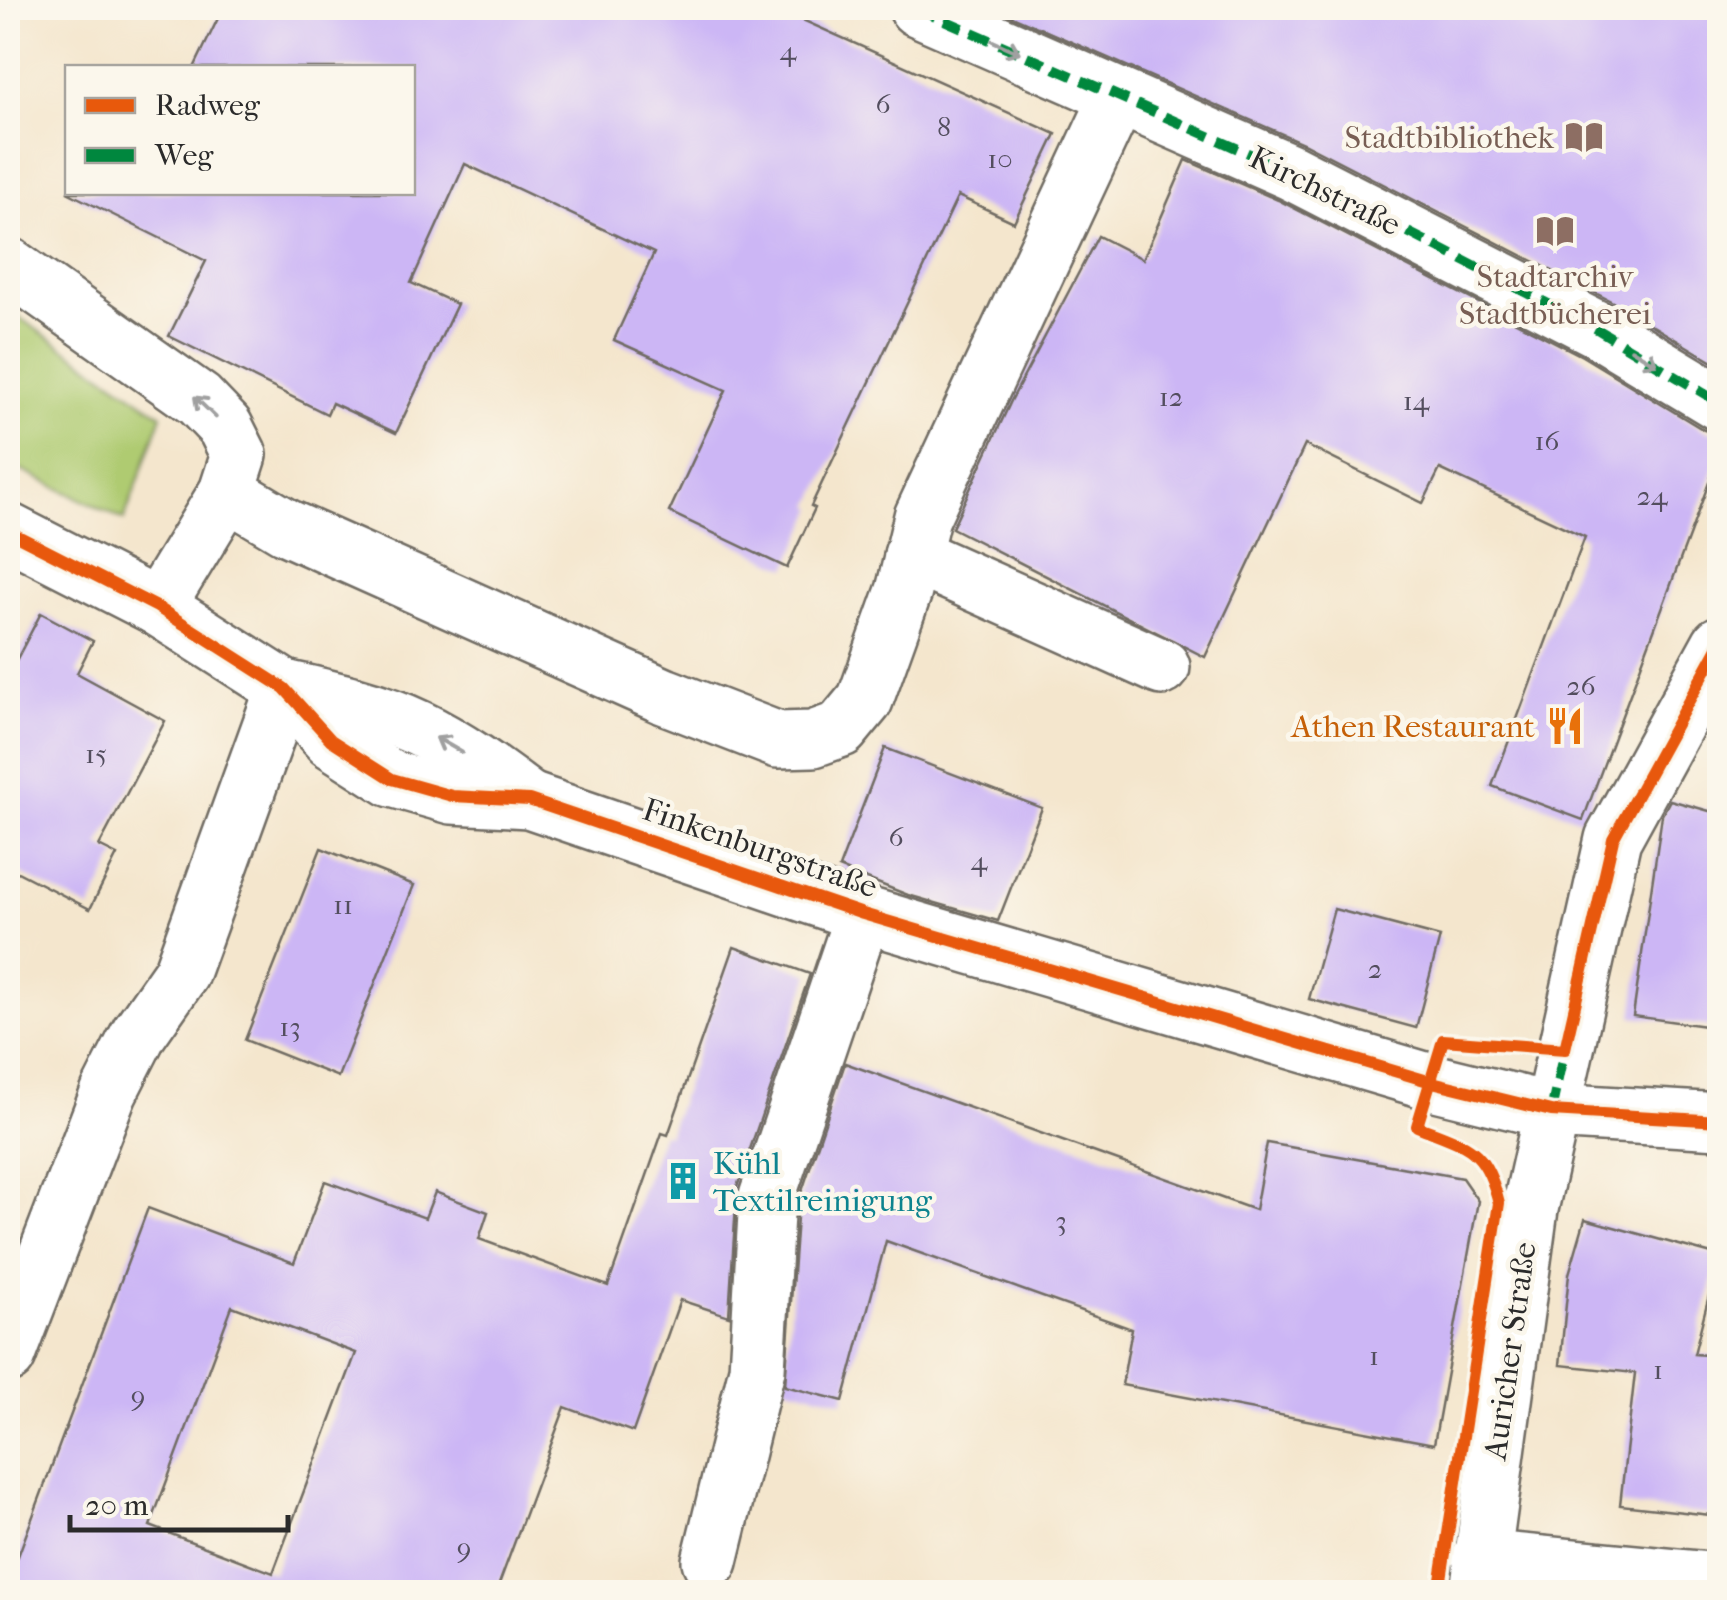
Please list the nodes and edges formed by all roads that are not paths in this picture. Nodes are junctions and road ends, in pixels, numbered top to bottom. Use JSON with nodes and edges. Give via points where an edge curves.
{"nodes":[{"id":1,"x":916,"y":8,"type":"edge"},
{"id":2,"x":1118,"y":98,"type":"junction"},
{"id":3,"x":8,"y":265,"type":"edge"},
{"id":4,"x":1720,"y":403,"type":"edge"},
{"id":5,"x":227,"y":492,"type":"junction"},
{"id":6,"x":8,"y":531,"type":"edge"},
{"id":7,"x":912,"y":555,"type":"junction"},
{"id":8,"x":157,"y":606,"type":"junction"},
{"id":9,"x":1720,"y":644,"type":"edge"},
{"id":10,"x":1162,"y":667,"type":"dead end"},
{"id":11,"x":284,"y":688,"type":"junction"},
{"id":12,"x":863,"y":914,"type":"junction"},
{"id":13,"x":1551,"y":1111,"type":"junction"},
{"id":14,"x":1720,"y":1122,"type":"edge"},
{"id":15,"x":8,"y":1355,"type":"edge"},
{"id":16,"x":710,"y":1561,"type":"dead end"},
{"id":17,"x":1479,"y":1576,"type":"edge"},
{"id":18,"x":1720,"y":1580,"type":"edge"}],
"edges":[{"from":1,"to":2,"type":"street","name":"Kirchstraße","one_way":true},
{"from":2,"to":4,"type":"street","name":"Kirchstraße","one_way":true,"via":[[1386,219],[1598,329]]},
{"from":2,"to":7,"type":"street","via":[[922,517]]},
{"from":5,"to":3,"type":"street","one_way":true,"via":[[238,455],[225,427],[199,400]]},
{"from":5,"to":7,"type":"street","via":[[286,526],[664,696],[778,740],[813,739],[841,728],[864,700]]},
{"from":5,"to":8,"type":"street"},
{"from":6,"to":8,"type":"street","name":"Finkenburgstraße"},
{"from":7,"to":10,"type":"street"},
{"from":8,"to":11,"type":"street","name":"Finkenburgstraße"},
{"from":9,"to":13,"type":"street","name":"Auricher Straße","via":[[1613,839]]},
{"from":11,"to":12,"type":"street","name":"Finkenburgstraße","via":[[331,740],[392,779],[452,796],[530,800]]},
{"from":11,"to":15,"type":"street","via":[[181,972],[138,1032],[109,1092]]},
{"from":12,"to":13,"type":"street","name":"Finkenburgstraße"},
{"from":12,"to":16,"type":"street","via":[[767,1197],[757,1368]]},
{"from":13,"to":14,"type":"street","name":"Finkenburgstraße"},
{"from":13,"to":17,"type":"street","name":"Auricher Straße","via":[[1530,1209]]},
{"from":17,"to":18,"type":"street"}]}
